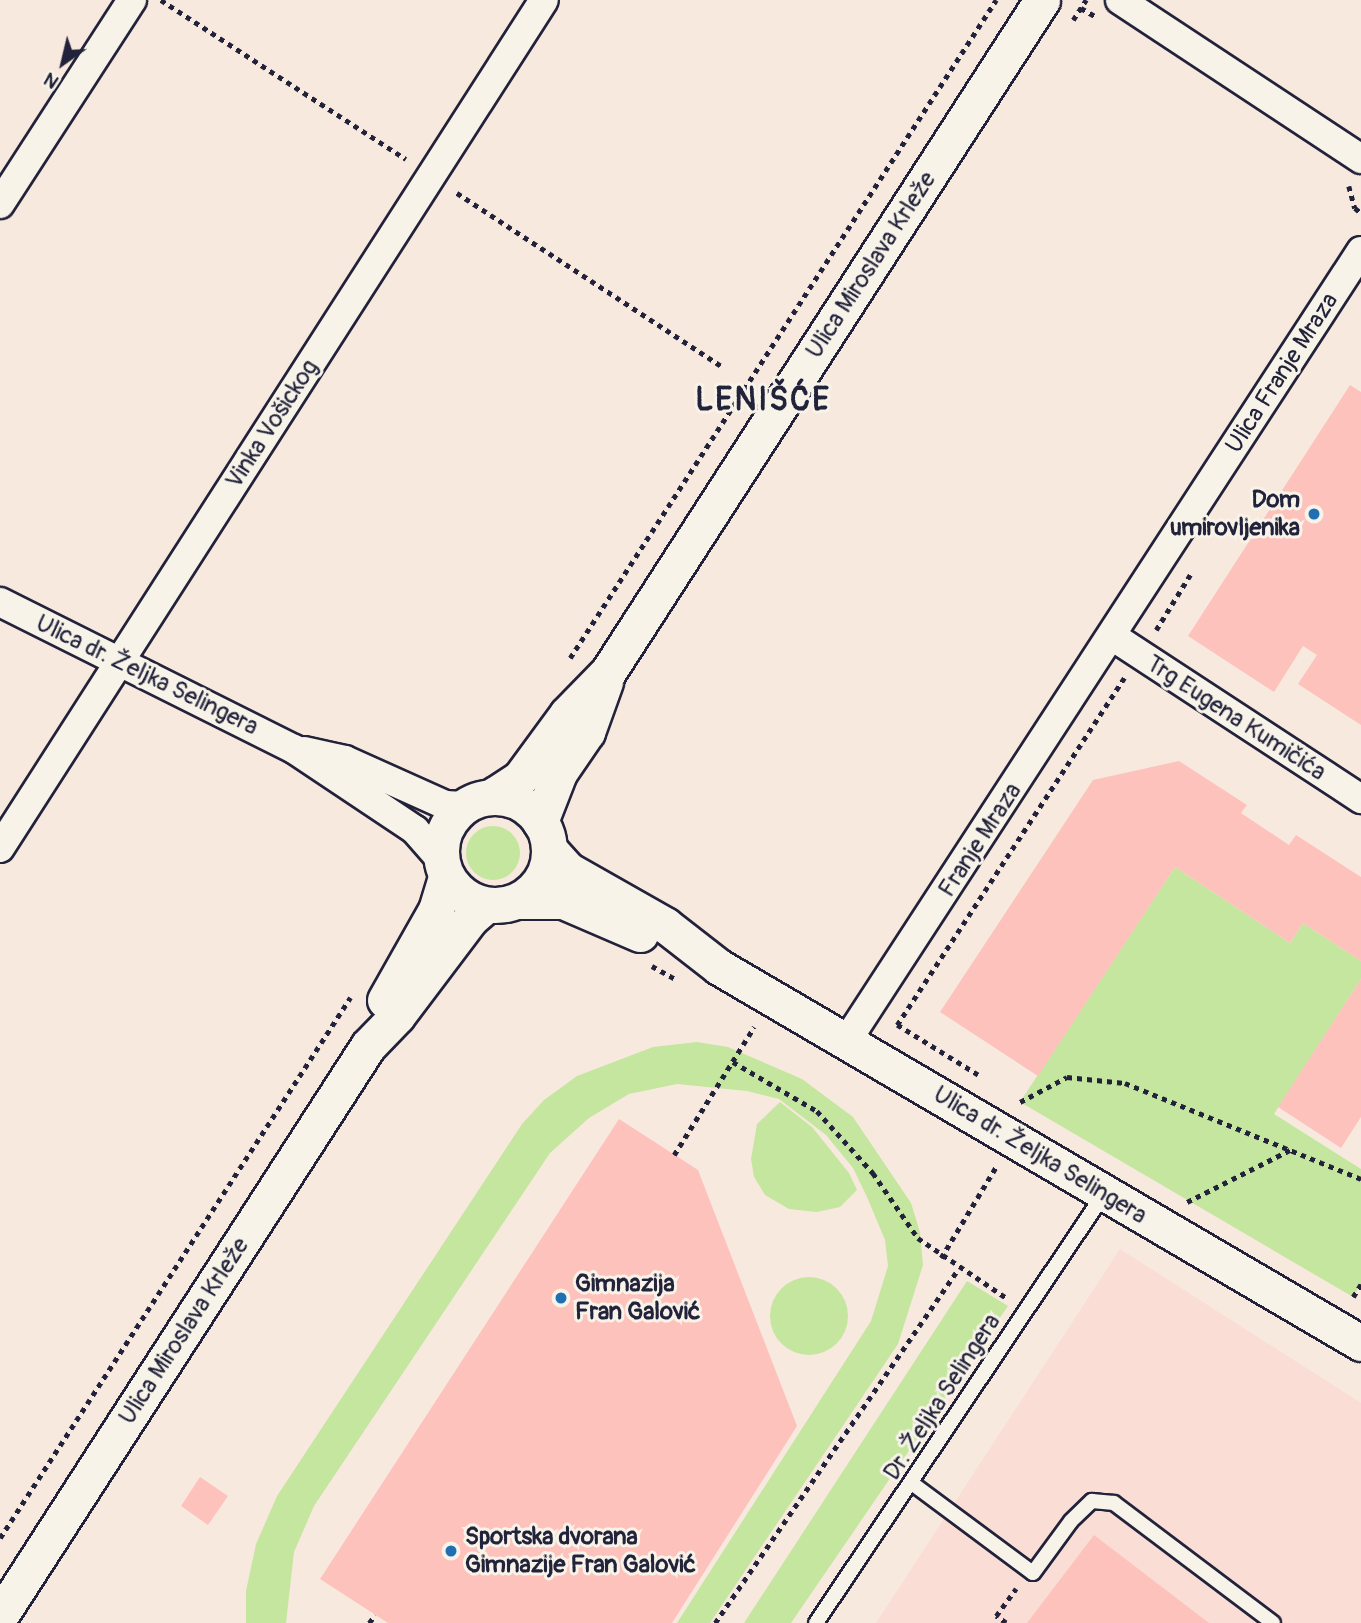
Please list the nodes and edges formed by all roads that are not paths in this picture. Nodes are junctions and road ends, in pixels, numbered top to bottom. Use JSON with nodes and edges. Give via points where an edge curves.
{"nodes":[{"id":1,"x":132,"y":0,"type":"edge"},
{"id":2,"x":544,"y":0,"type":"edge"},
{"id":3,"x":1042,"y":0,"type":"edge"},
{"id":4,"x":1120,"y":0,"type":"edge"},
{"id":5,"x":1361,"y":159,"type":"edge"},
{"id":6,"x":0,"y":204,"type":"edge"},
{"id":7,"x":1361,"y":251,"type":"edge"},
{"id":8,"x":0,"y":603,"type":"edge"},
{"id":9,"x":1112,"y":636,"type":"junction"},
{"id":10,"x":121,"y":660,"type":"junction"},
{"id":11,"x":608,"y":672,"type":"junction"},
{"id":12,"x":294,"y":749,"type":"junction"},
{"id":13,"x":1361,"y":799,"type":"edge"},
{"id":14,"x":478,"y":802,"type":"junction"},
{"id":15,"x":545,"y":835,"type":"junction"},
{"id":16,"x":0,"y":848,"type":"edge"},
{"id":17,"x":443,"y":869,"type":"junction"},
{"id":18,"x":502,"y":903,"type":"junction"},
{"id":19,"x":719,"y":967,"type":"junction"},
{"id":20,"x":846,"y":1042,"type":"junction"},
{"id":21,"x":368,"y":1046,"type":"junction"},
{"id":22,"x":1104,"y":1194,"type":"junction"},
{"id":23,"x":1361,"y":1343,"type":"edge"},
{"id":24,"x":913,"y":1484,"type":"junction"},
{"id":25,"x":0,"y":1616,"type":"edge"},
{"id":26,"x":816,"y":1623,"type":"edge"},
{"id":27,"x":1273,"y":1623,"type":"edge"}],
"edges":[{"from":1,"to":6,"type":"street"},
{"from":2,"to":10,"type":"street","name":"Vinka Vošickog"},
{"from":3,"to":11,"type":"street","name":"Ulica Miroslava Krleže"},
{"from":4,"to":5,"type":"street"},
{"from":7,"to":9,"type":"street","name":"Ulica Franje Mraza"},
{"from":8,"to":10,"type":"street","name":"Ulica dr. Željka Selingera"},
{"from":9,"to":13,"type":"street","name":"Trg Eugena Kumičića"},
{"from":9,"to":20,"type":"street","name":"Franje Mraza"},
{"from":10,"to":12,"type":"street","name":"Ulica dr. Željka Selingera"},
{"from":10,"to":16,"type":"street","name":"Vinka Vošickog"},
{"from":11,"to":14,"type":"street","name":"Ulica Miroslava Krleže","via":[[567,713],[520,778]]},
{"from":11,"to":15,"type":"street","name":"Ulica Miroslava Krleže","via":[[587,732],[559,773]]},
{"from":12,"to":14,"type":"street","name":"Ulica dr. Željka Selingera","via":[[345,760],[445,805]]},
{"from":12,"to":17,"type":"street","name":"Ulica dr. Željka Selingera","via":[[415,830]]},
{"from":14,"to":15,"type":"street","via":[[519,803]]},
{"from":14,"to":17,"type":"street","via":[[444,830]]},
{"from":15,"to":18,"type":"street","via":[[542,880]]},
{"from":15,"to":19,"type":"street","name":"Ulica dr. Željka Selingera","via":[[568,870],[665,925]]},
{"from":17,"to":18,"type":"street","via":[[470,900]]},
{"from":17,"to":21,"type":"street","name":"Ulica Miroslava Krleže","via":[[436,910],[387,996]]},
{"from":18,"to":19,"type":"street","name":"Ulica dr. Željka Selingera","via":[[543,898],[583,908]]},
{"from":18,"to":21,"type":"street","name":"Ulica Miroslava Krleže","via":[[470,919],[397,1016]]},
{"from":19,"to":20,"type":"street","name":"Ulica dr. Željka Selingera"},
{"from":20,"to":22,"type":"street","name":"Ulica dr. Željka Selingera"},
{"from":21,"to":25,"type":"street","name":"Ulica Miroslava Krleže"},
{"from":22,"to":23,"type":"street","name":"Ulica dr. Željka Selingera"},
{"from":22,"to":24,"type":"lane","name":"Dr. Željka Selingera"},
{"from":24,"to":26,"type":"lane","name":"Dr. Željka Selingera"},
{"from":24,"to":27,"type":"lane","via":[[1033,1573],[1071,1521],[1092,1501],[1114,1503]]}]}
